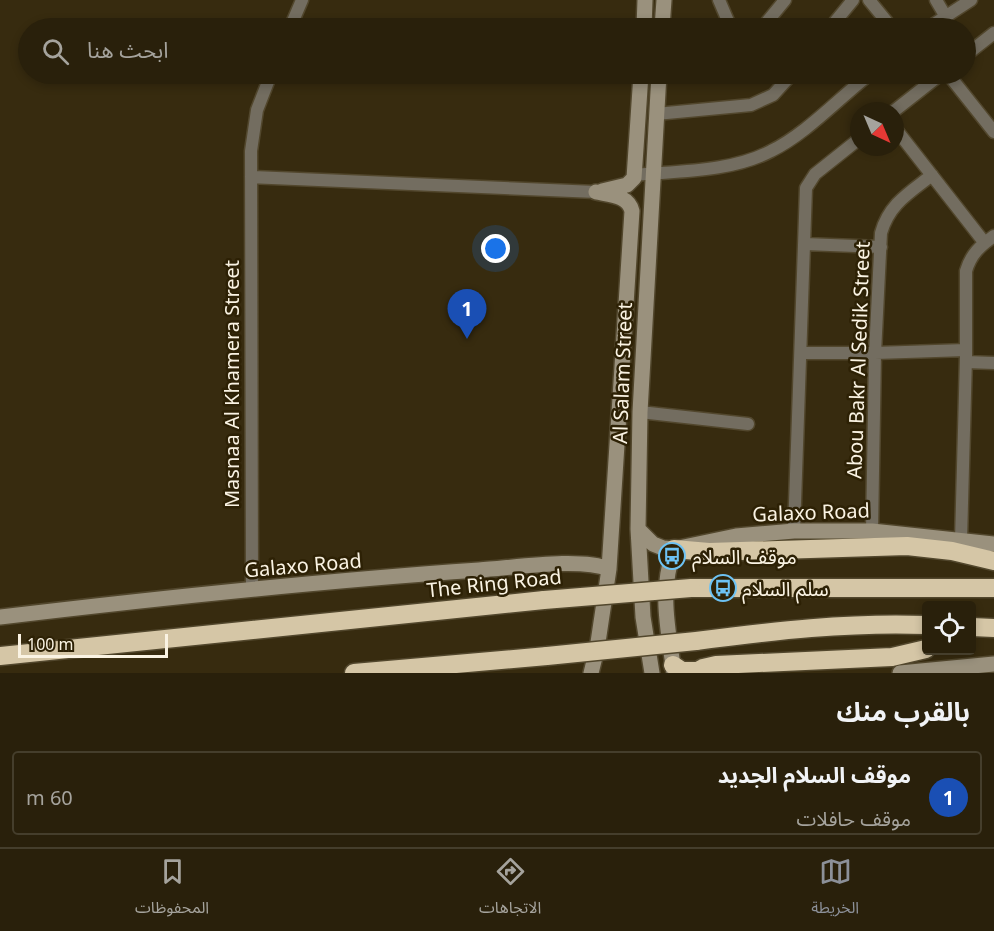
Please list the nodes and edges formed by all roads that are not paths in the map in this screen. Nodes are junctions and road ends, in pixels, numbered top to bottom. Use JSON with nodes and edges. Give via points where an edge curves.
{"nodes":[{"id":1,"x":302,"y":0,"type":"edge"},
{"id":2,"x":645,"y":0,"type":"edge"},
{"id":3,"x":664,"y":0,"type":"edge"},
{"id":4,"x":718,"y":0,"type":"edge"},
{"id":5,"x":785,"y":0,"type":"edge"},
{"id":6,"x":853,"y":0,"type":"edge"},
{"id":7,"x":869,"y":0,"type":"edge"},
{"id":8,"x":936,"y":0,"type":"edge"},
{"id":9,"x":971,"y":0,"type":"edge"},
{"id":10,"x":946,"y":17,"type":"joint"},
{"id":11,"x":294,"y":18,"type":"edge"},
{"id":12,"x":644,"y":18,"type":"edge"},
{"id":13,"x":663,"y":18,"type":"edge"},
{"id":14,"x":726,"y":18,"type":"edge"},
{"id":15,"x":770,"y":18,"type":"edge"},
{"id":16,"x":838,"y":18,"type":"edge"},
{"id":17,"x":883,"y":18,"type":"edge"},
{"id":18,"x":994,"y":33,"type":"edge"},
{"id":19,"x":976,"y":47,"type":"edge"},
{"id":20,"x":267,"y":84,"type":"edge"},
{"id":21,"x":640,"y":84,"type":"edge"},
{"id":22,"x":658,"y":84,"type":"edge"},
{"id":23,"x":783,"y":84,"type":"edge"},
{"id":24,"x":858,"y":84,"type":"edge"},
{"id":25,"x":928,"y":84,"type":"edge"},
{"id":26,"x":956,"y":84,"type":"edge"},
{"id":27,"x":904,"y":103,"type":"edge"},
{"id":28,"x":656,"y":114,"type":"junction"},
{"id":29,"x":994,"y":131,"type":"edge"},
{"id":30,"x":904,"y":139,"type":"edge"},
{"id":31,"x":850,"y":147,"type":"edge"},
{"id":32,"x":653,"y":173,"type":"junction"},
{"id":33,"x":635,"y":175,"type":"junction"},
{"id":34,"x":932,"y":175,"type":"junction"},
{"id":35,"x":250,"y":177,"type":"junction"},
{"id":36,"x":596,"y":192,"type":"junction"},
{"id":37,"x":989,"y":239,"type":"edge"},
{"id":38,"x":805,"y":244,"type":"junction"},
{"id":39,"x":881,"y":247,"type":"junction"},
{"id":40,"x":629,"y":267,"type":"junction"},
{"id":41,"x":646,"y":298,"type":"junction"},
{"id":42,"x":801,"y":353,"type":"junction"},
{"id":43,"x":875,"y":353,"type":"junction"},
{"id":44,"x":966,"y":356,"type":"junction"},
{"id":45,"x":994,"y":363,"type":"edge"},
{"id":46,"x":640,"y":412,"type":"junction"},
{"id":47,"x":748,"y":424,"type":"dead end"},
{"id":48,"x":638,"y":529,"type":"junction"},
{"id":49,"x":794,"y":531,"type":"junction"},
{"id":50,"x":872,"y":531,"type":"junction"},
{"id":51,"x":961,"y":540,"type":"junction"},
{"id":52,"x":994,"y":544,"type":"edge"},
{"id":53,"x":674,"y":549,"type":"junction"},
{"id":54,"x":994,"y":561,"type":"edge"},
{"id":55,"x":609,"y":568,"type":"junction"},
{"id":56,"x":994,"y":588,"type":"edge"},
{"id":57,"x":252,"y":590,"type":"junction"},
{"id":58,"x":0,"y":617,"type":"edge"},
{"id":59,"x":922,"y":625,"type":"edge"},
{"id":60,"x":976,"y":627,"type":"edge"},
{"id":61,"x":994,"y":628,"type":"edge"},
{"id":62,"x":922,"y":650,"type":"edge"},
{"id":63,"x":0,"y":656,"type":"edge"},
{"id":64,"x":994,"y":664,"type":"edge"},
{"id":65,"x":674,"y":669,"type":"edge"},
{"id":66,"x":940,"y":671,"type":"edge"},
{"id":67,"x":696,"y":672,"type":"edge"},
{"id":68,"x":354,"y":673,"type":"edge"},
{"id":69,"x":591,"y":673,"type":"edge"},
{"id":70,"x":652,"y":673,"type":"edge"},
{"id":71,"x":900,"y":673,"type":"edge"},
{"id":72,"x":994,"y":673,"type":"edge"}],
"edges":[{"from":1,"to":11,"type":"street"},
{"from":2,"to":12,"type":"street"},
{"from":3,"to":13,"type":"street"},
{"from":4,"to":14,"type":"street"},
{"from":5,"to":15,"type":"street"},
{"from":6,"to":16,"type":"street"},
{"from":7,"to":17,"type":"street"},
{"from":8,"to":10,"type":"street"},
{"from":9,"to":10,"type":"street"},
{"from":18,"to":19,"type":"street"},
{"from":20,"to":35,"type":"street","name":"Masnaa Al Khamera Street","via":[[253,130]]},
{"from":21,"to":33,"type":"street"},
{"from":22,"to":28,"type":"street","name":"Al Salam Street"},
{"from":23,"to":28,"type":"street","via":[[773,95],[751,105]]},
{"from":24,"to":32,"type":"street","via":[[770,152],[728,165]]},
{"from":25,"to":27,"type":"street"},
{"from":26,"to":29,"type":"street"},
{"from":28,"to":32,"type":"street","name":"Al Salam Street"},
{"from":30,"to":34,"type":"street"},
{"from":31,"to":38,"type":"street","via":[[809,181]]},
{"from":32,"to":33,"type":"street"},
{"from":32,"to":41,"type":"street","name":"Al Salam Street"},
{"from":33,"to":36,"type":"street","via":[[627,185]]},
{"from":34,"to":37,"type":"street"},
{"from":34,"to":39,"type":"street","name":"Abou Bakr Al Sedik Street","via":[[893,207],[885,219]]},
{"from":35,"to":36,"type":"street"},
{"from":35,"to":57,"type":"street","name":"Masnaa Al Khamera Street"},
{"from":36,"to":40,"type":"street","via":[[622,198],[632,207]]},
{"from":37,"to":44,"type":"street","via":[[976,250],[966,271]]},
{"from":38,"to":39,"type":"street"},
{"from":38,"to":42,"type":"street"},
{"from":39,"to":43,"type":"street","name":"Abou Bakr Al Sedik Street"},
{"from":40,"to":41,"type":"street"},
{"from":40,"to":55,"type":"street"},
{"from":41,"to":46,"type":"street","name":"Al Salam Street"},
{"from":42,"to":43,"type":"street"},
{"from":42,"to":49,"type":"street"},
{"from":43,"to":44,"type":"street"},
{"from":43,"to":50,"type":"street","name":"Abou Bakr Al Sedik Street"},
{"from":44,"to":45,"type":"street"},
{"from":44,"to":51,"type":"street"},
{"from":46,"to":47,"type":"street"},
{"from":46,"to":48,"type":"street","name":"Al Salam Street"},
{"from":48,"to":53,"type":"street","via":[[653,544]]},
{"from":48,"to":70,"type":"street","name":"Al Salam Street","via":[[643,617]]},
{"from":49,"to":50,"type":"street","name":"Galaxo Road"},
{"from":49,"to":53,"type":"street","name":"Galaxo Road","via":[[736,536]]},
{"from":50,"to":51,"type":"street","name":"Galaxo Road"},
{"from":51,"to":52,"type":"street","name":"Galaxo Road"},
{"from":53,"to":54,"type":"highway","via":[[709,552],[907,546]]},
{"from":53,"to":65,"type":"street","via":[[664,590]]},
{"from":55,"to":57,"type":"street","name":"Galaxo Road","via":[[582,563]]},
{"from":55,"to":69,"type":"street"},
{"from":56,"to":63,"type":"highway","name":"The Ring Road","bridge":true,"via":[[691,588]]},
{"from":57,"to":58,"type":"street","name":"Galaxo Road"},
{"from":59,"to":68,"type":"highway","bridge":true,"via":[[819,627]]},
{"from":60,"to":61,"type":"highway"},
{"from":62,"to":67,"type":"highway","via":[[892,657],[716,665]]},
{"from":64,"to":66,"type":"street"},
{"from":64,"to":72,"type":"street"},
{"from":65,"to":67,"type":"highway"},
{"from":66,"to":71,"type":"street"}]}
